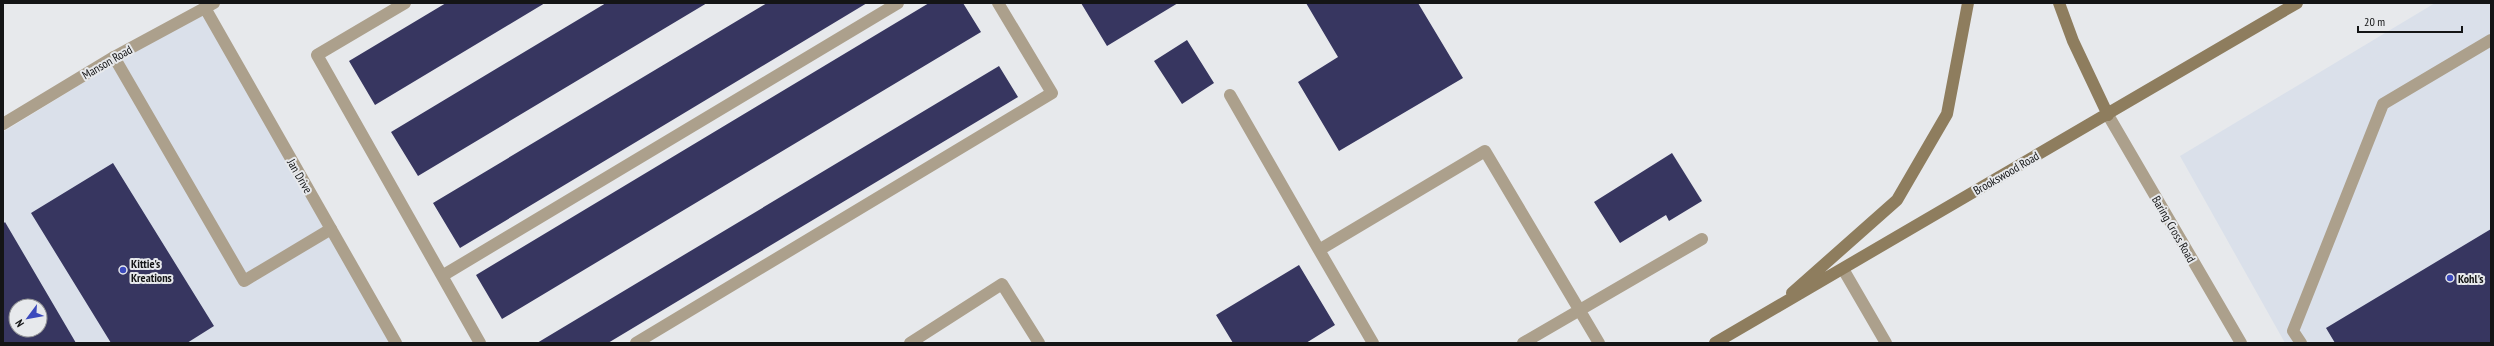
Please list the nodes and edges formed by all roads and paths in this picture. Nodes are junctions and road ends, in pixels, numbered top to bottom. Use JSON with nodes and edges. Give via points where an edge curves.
{"nodes":[{"id":1,"x":405,"y":3,"type":"edge"},
{"id":2,"x":898,"y":3,"type":"edge"},
{"id":3,"x":998,"y":3,"type":"edge"},
{"id":4,"x":1968,"y":3,"type":"edge"},
{"id":5,"x":2058,"y":3,"type":"edge"},
{"id":6,"x":2297,"y":3,"type":"edge"},
{"id":7,"x":209,"y":6,"type":"edge"},
{"id":8,"x":2491,"y":40,"type":"edge"},
{"id":9,"x":114,"y":57,"type":"junction"},
{"id":10,"x":1230,"y":95,"type":"dead end"},
{"id":11,"x":2108,"y":115,"type":"junction"},
{"id":12,"x":3,"y":124,"type":"edge"},
{"id":13,"x":331,"y":229,"type":"junction"},
{"id":14,"x":1702,"y":239,"type":"dead end"},
{"id":15,"x":1319,"y":250,"type":"junction"},
{"id":16,"x":1843,"y":269,"type":"junction"},
{"id":17,"x":442,"y":276,"type":"junction"},
{"id":18,"x":1773,"y":310,"type":"junction"},
{"id":19,"x":1579,"y":311,"type":"junction"},
{"id":20,"x":396,"y":343,"type":"edge"},
{"id":21,"x":480,"y":343,"type":"edge"},
{"id":22,"x":636,"y":343,"type":"edge"},
{"id":23,"x":910,"y":343,"type":"edge"},
{"id":24,"x":1038,"y":343,"type":"edge"},
{"id":25,"x":1373,"y":343,"type":"edge"},
{"id":26,"x":1524,"y":343,"type":"edge"},
{"id":27,"x":1599,"y":343,"type":"edge"},
{"id":28,"x":1715,"y":343,"type":"edge"},
{"id":29,"x":1886,"y":343,"type":"edge"},
{"id":30,"x":2241,"y":343,"type":"edge"},
{"id":31,"x":2300,"y":343,"type":"edge"}],
"edges":[{"from":1,"to":17,"type":"street","via":[[317,55]]},
{"from":2,"to":17,"type":"street"},
{"from":3,"to":22,"type":"street","via":[[1052,94]]},
{"from":4,"to":18,"type":"main road","via":[[1947,114],[1897,200]]},
{"from":5,"to":11,"type":"main road"},
{"from":6,"to":11,"type":"main road","name":"Brookswood Road"},
{"from":7,"to":9,"type":"street","name":"Manson Road"},
{"from":7,"to":13,"type":"street","name":"Jan Drive"},
{"from":8,"to":31,"type":"street","via":[[2383,104],[2293,330]]},
{"from":9,"to":12,"type":"street","name":"Manson Road"},
{"from":9,"to":13,"type":"street","via":[[244,282]]},
{"from":10,"to":15,"type":"street"},
{"from":11,"to":16,"type":"main road","name":"Brookswood Road"},
{"from":11,"to":30,"type":"street","name":"Baring Cross Road"},
{"from":13,"to":20,"type":"street","name":"Jan Drive"},
{"from":14,"to":19,"type":"street"},
{"from":15,"to":19,"type":"street","via":[[1485,150]]},
{"from":15,"to":25,"type":"street"},
{"from":16,"to":18,"type":"main road","name":"Brookswood Road"},
{"from":16,"to":29,"type":"street"},
{"from":17,"to":21,"type":"street"},
{"from":18,"to":28,"type":"main road","name":"Brookswood Road"},
{"from":19,"to":26,"type":"street"},
{"from":19,"to":27,"type":"street"},
{"from":23,"to":24,"type":"street","via":[[1002,284]]}]}
